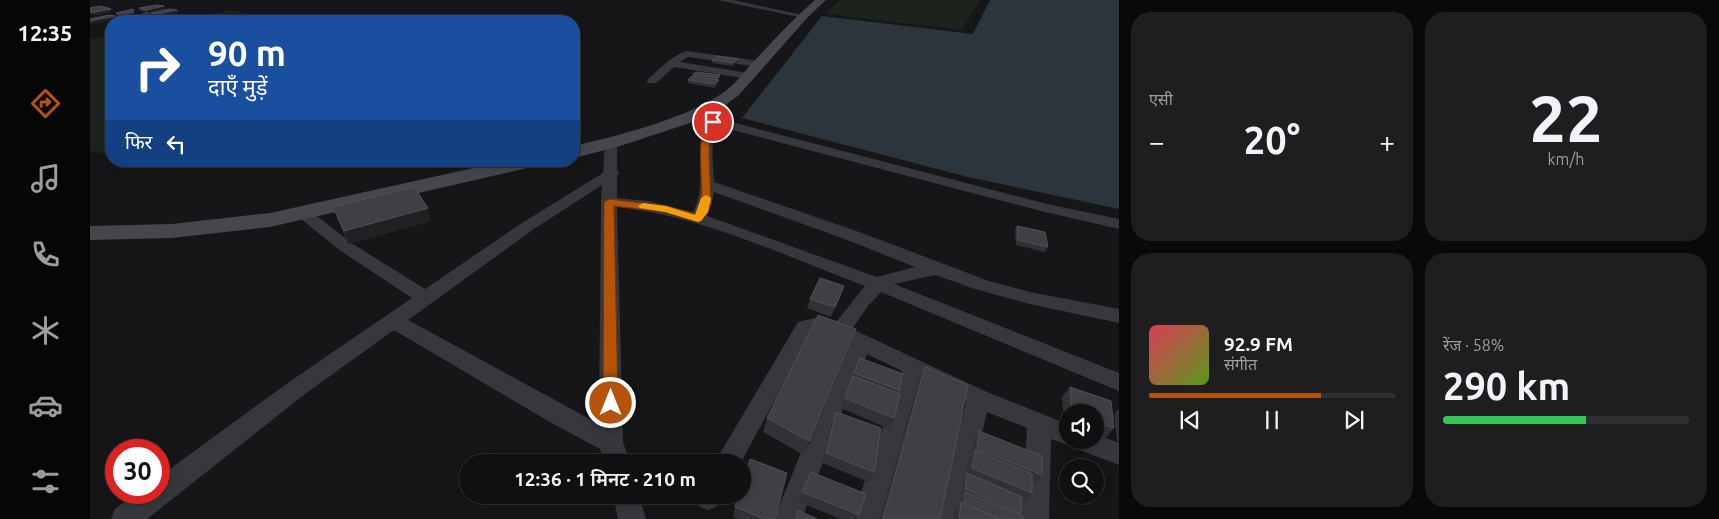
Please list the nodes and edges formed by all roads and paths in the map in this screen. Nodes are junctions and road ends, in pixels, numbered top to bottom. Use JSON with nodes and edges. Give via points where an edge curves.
{"nodes":[{"id":1,"x":722,"y":0,"type":"edge"},
{"id":2,"x":821,"y":0,"type":"edge"},
{"id":3,"x":803,"y":16,"type":"junction"},
{"id":4,"x":672,"y":64,"type":"junction"},
{"id":5,"x":760,"y":64,"type":"junction"},
{"id":6,"x":749,"y":76,"type":"junction"},
{"id":7,"x":652,"y":81,"type":"dead end"},
{"id":8,"x":693,"y":116,"type":"junction"},
{"id":9,"x":713,"y":122,"type":"junction"},
{"id":10,"x":611,"y":143,"type":"junction"},
{"id":11,"x":580,"y":151,"type":"edge"},
{"id":12,"x":506,"y":167,"type":"edge"},
{"id":13,"x":612,"y":173,"type":"junction"},
{"id":14,"x":706,"y":184,"type":"junction"},
{"id":15,"x":609,"y":202,"type":"junction"},
{"id":16,"x":303,"y":213,"type":"junction"},
{"id":17,"x":698,"y":218,"type":"junction"},
{"id":18,"x":1119,"y":224,"type":"edge"},
{"id":19,"x":90,"y":233,"type":"edge"},
{"id":20,"x":936,"y":270,"type":"junction"},
{"id":21,"x":878,"y":284,"type":"junction"},
{"id":22,"x":426,"y":298,"type":"junction"},
{"id":23,"x":1119,"y":316,"type":"edge"},
{"id":24,"x":393,"y":321,"type":"junction"},
{"id":25,"x":840,"y":332,"type":"junction"},
{"id":26,"x":862,"y":342,"type":"junction"},
{"id":27,"x":914,"y":367,"type":"junction"},
{"id":28,"x":1119,"y":382,"type":"edge"},
{"id":29,"x":979,"y":398,"type":"junction"},
{"id":30,"x":1040,"y":424,"type":"junction"},
{"id":31,"x":1059,"y":431,"type":"edge"},
{"id":32,"x":1098,"y":449,"type":"edge"},
{"id":33,"x":614,"y":452,"type":"edge"},
{"id":34,"x":733,"y":454,"type":"edge"},
{"id":35,"x":1118,"y":459,"type":"edge"},
{"id":36,"x":628,"y":504,"type":"edge"},
{"id":37,"x":125,"y":519,"type":"edge"},
{"id":38,"x":632,"y":519,"type":"edge"},
{"id":39,"x":788,"y":519,"type":"edge"},
{"id":40,"x":866,"y":519,"type":"edge"},
{"id":41,"x":948,"y":519,"type":"edge"},
{"id":42,"x":1034,"y":519,"type":"edge"}],
"edges":[{"from":1,"to":3,"type":"street"},
{"from":2,"to":3,"type":"main road"},
{"from":3,"to":5,"type":"main road"},
{"from":4,"to":5,"type":"street","via":[[688,54]]},
{"from":4,"to":6,"type":"street"},
{"from":4,"to":7,"type":"street"},
{"from":5,"to":6,"type":"main road"},
{"from":6,"to":8,"type":"main road","via":[[734,92]]},
{"from":8,"to":9,"type":"street"},
{"from":8,"to":10,"type":"main road"},
{"from":9,"to":14,"type":"street","via":[[706,137]]},
{"from":9,"to":18,"type":"street"},
{"from":10,"to":11,"type":"main road"},
{"from":10,"to":13,"type":"street"},
{"from":12,"to":16,"type":"main road"},
{"from":13,"to":15,"type":"street"},
{"from":13,"to":22,"type":"street","via":[[528,226]]},
{"from":14,"to":17,"type":"street","via":[[706,203]]},
{"from":14,"to":20,"type":"street","via":[[856,237]]},
{"from":15,"to":17,"type":"street","via":[[666,209]]},
{"from":15,"to":33,"type":"street"},
{"from":16,"to":19,"type":"main road","via":[[172,231]]},
{"from":16,"to":22,"type":"street","via":[[352,251]]},
{"from":17,"to":21,"type":"street"},
{"from":20,"to":21,"type":"street","via":[[912,273]]},
{"from":20,"to":23,"type":"street","via":[[1030,298]]},
{"from":21,"to":25,"type":"street"},
{"from":21,"to":28,"type":"street"},
{"from":22,"to":24,"type":"street"},
{"from":24,"to":33,"type":"street","via":[[556,414]]},
{"from":24,"to":37,"type":"street","via":[[297,388]]},
{"from":25,"to":26,"type":"street"},
{"from":25,"to":34,"type":"street","via":[[824,325],[806,327]]},
{"from":26,"to":27,"type":"street"},
{"from":26,"to":39,"type":"street","via":[[828,416]]},
{"from":27,"to":29,"type":"street"},
{"from":27,"to":40,"type":"street"},
{"from":29,"to":30,"type":"street"},
{"from":29,"to":41,"type":"street"},
{"from":30,"to":31,"type":"street"},
{"from":30,"to":42,"type":"street"},
{"from":32,"to":35,"type":"street"},
{"from":36,"to":38,"type":"street"}]}
